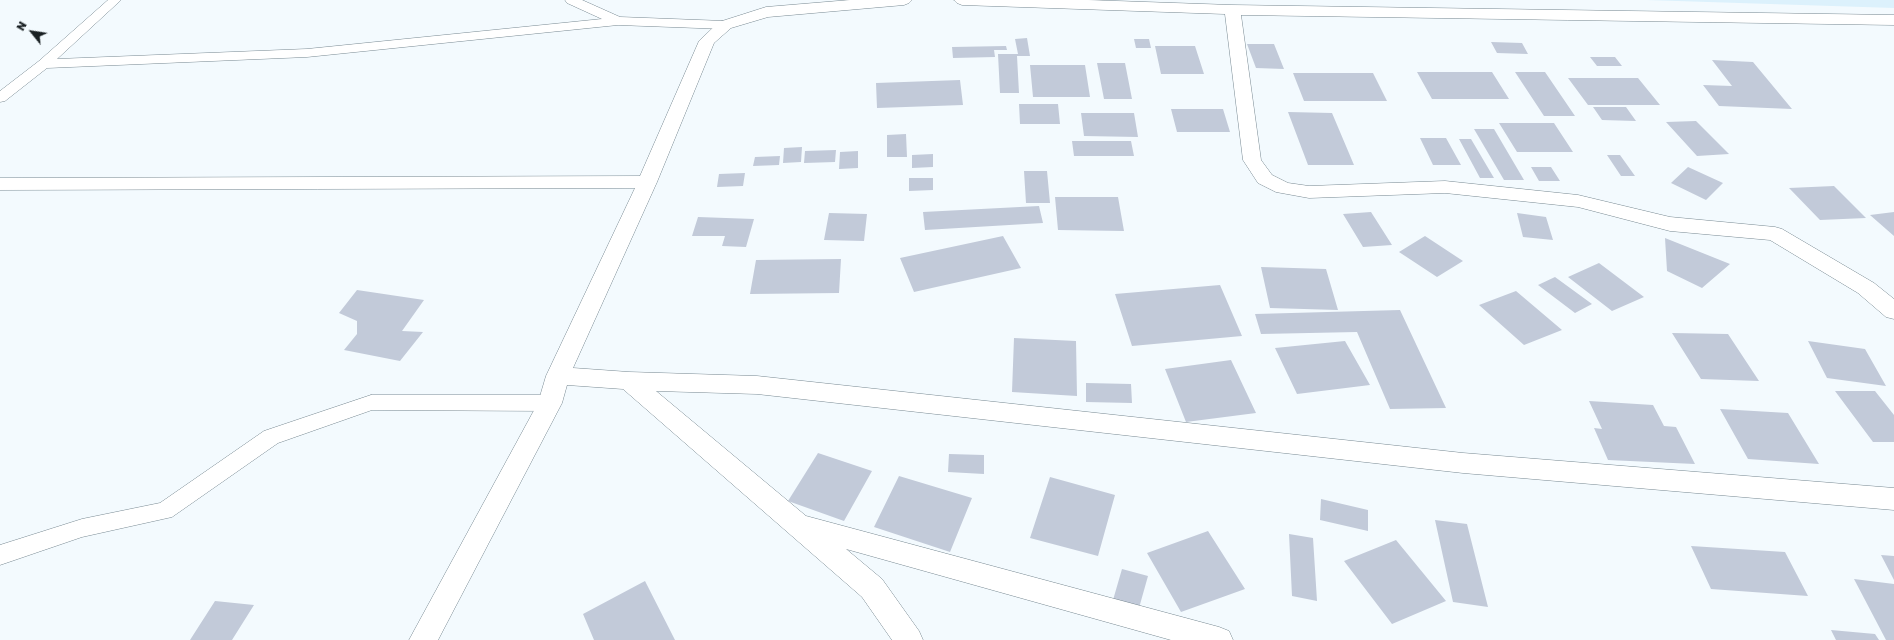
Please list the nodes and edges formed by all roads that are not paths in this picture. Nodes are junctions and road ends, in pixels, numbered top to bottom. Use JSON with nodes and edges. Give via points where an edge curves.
{"nodes":[{"id":1,"x":115,"y":0,"type":"edge"},
{"id":2,"x":571,"y":0,"type":"edge"},
{"id":3,"x":904,"y":0,"type":"edge"},
{"id":4,"x":962,"y":0,"type":"edge"},
{"id":5,"x":1116,"y":2,"type":"edge"},
{"id":6,"x":1232,"y":10,"type":"junction"},
{"id":7,"x":1894,"y":20,"type":"edge"},
{"id":8,"x":618,"y":21,"type":"junction"},
{"id":9,"x":725,"y":25,"type":"junction"},
{"id":10,"x":44,"y":64,"type":"junction"},
{"id":11,"x":0,"y":98,"type":"edge"},
{"id":12,"x":647,"y":182,"type":"junction"},
{"id":13,"x":0,"y":184,"type":"edge"},
{"id":14,"x":1894,"y":311,"type":"edge"},
{"id":15,"x":558,"y":376,"type":"junction"},
{"id":16,"x":629,"y":381,"type":"junction"},
{"id":17,"x":550,"y":403,"type":"junction"},
{"id":18,"x":1894,"y":499,"type":"edge"},
{"id":19,"x":799,"y":525,"type":"junction"},
{"id":20,"x":0,"y":556,"type":"edge"},
{"id":21,"x":423,"y":640,"type":"edge"},
{"id":22,"x":909,"y":640,"type":"edge"},
{"id":23,"x":1219,"y":640,"type":"edge"}],
"edges":[{"from":1,"to":10,"type":"lane"},
{"from":2,"to":8,"type":"lane"},
{"from":3,"to":9,"type":"street","via":[[766,12]]},
{"from":4,"to":5,"type":"street"},
{"from":5,"to":6,"type":"street"},
{"from":6,"to":7,"type":"street"},
{"from":6,"to":14,"type":"street","via":[[1252,160],[1265,179],[1283,188],[1309,192],[1445,187],[1578,201],[1670,224],[1775,234],[1866,288]]},
{"from":8,"to":9,"type":"lane"},
{"from":8,"to":10,"type":"lane","via":[[306,53]]},
{"from":9,"to":12,"type":"street","via":[[707,41]]},
{"from":10,"to":11,"type":"lane"},
{"from":12,"to":13,"type":"street"},
{"from":12,"to":15,"type":"street"},
{"from":15,"to":16,"type":"street"},
{"from":15,"to":17,"type":"street"},
{"from":16,"to":18,"type":"street","via":[[757,385],[1463,463]]},
{"from":16,"to":19,"type":"street"},
{"from":17,"to":20,"type":"lane","via":[[371,402],[271,437],[165,511],[82,528]]},
{"from":17,"to":21,"type":"street"},
{"from":19,"to":22,"type":"street","via":[[872,588]]},
{"from":19,"to":23,"type":"street"}]}
